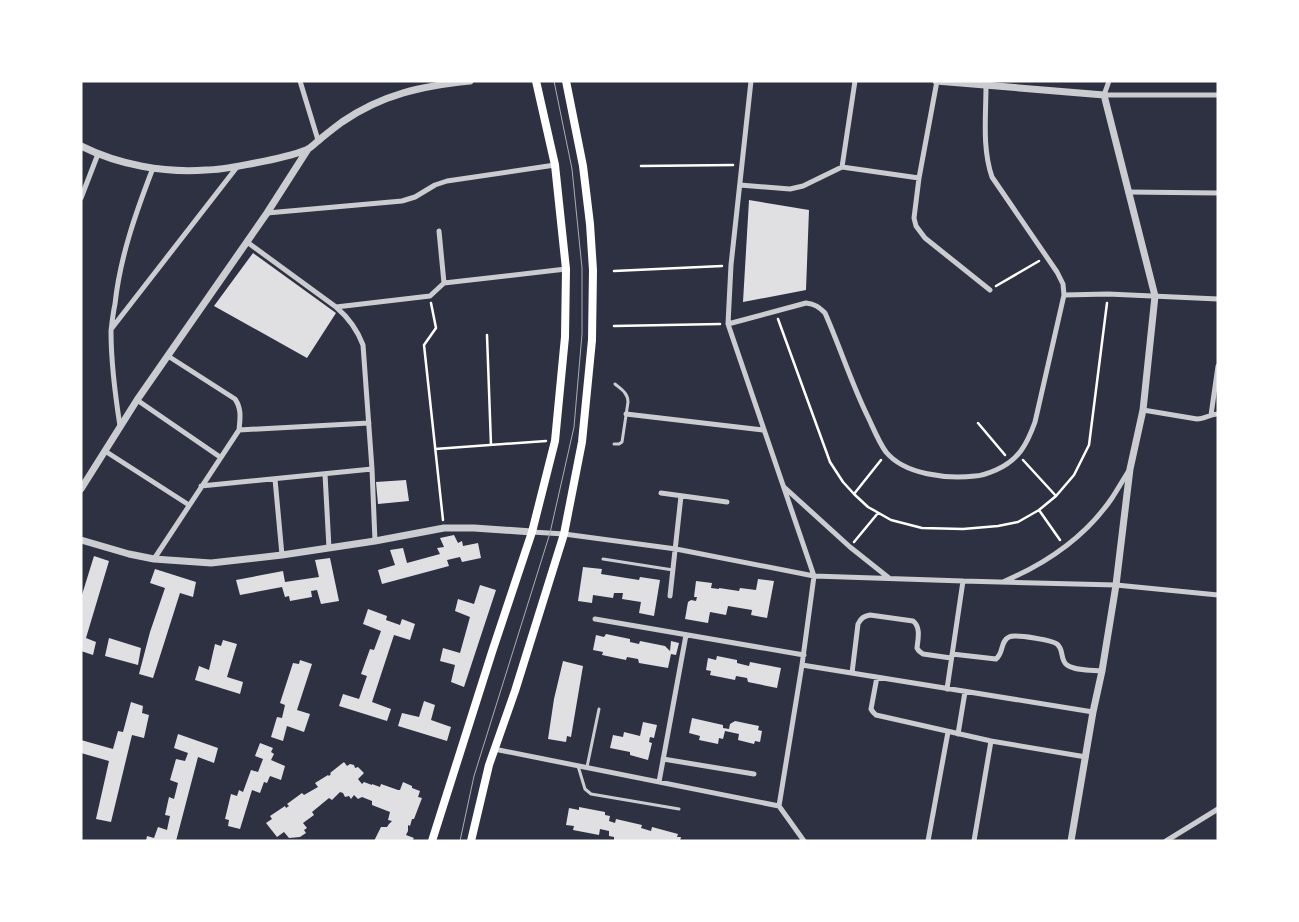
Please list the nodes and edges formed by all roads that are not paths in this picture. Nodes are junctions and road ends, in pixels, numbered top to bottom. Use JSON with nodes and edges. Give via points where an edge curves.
{"nodes":[{"id":1,"x":300,"y":81,"type":"edge"},
{"id":2,"x":470,"y":81,"type":"edge"},
{"id":3,"x":536,"y":81,"type":"edge"},
{"id":4,"x":566,"y":81,"type":"edge"},
{"id":5,"x":751,"y":81,"type":"edge"},
{"id":6,"x":856,"y":81,"type":"edge"},
{"id":7,"x":937,"y":81,"type":"edge"},
{"id":8,"x":1109,"y":81,"type":"edge"},
{"id":9,"x":986,"y":86,"type":"junction"},
{"id":10,"x":1104,"y":96,"type":"junction"},
{"id":11,"x":1218,"y":96,"type":"edge"},
{"id":12,"x":318,"y":140,"type":"junction"},
{"id":13,"x":81,"y":146,"type":"edge"},
{"id":14,"x":308,"y":149,"type":"junction"},
{"id":15,"x":98,"y":154,"type":"junction"},
{"id":16,"x":555,"y":165,"type":"junction"},
{"id":17,"x":237,"y":166,"type":"junction"},
{"id":18,"x":842,"y":167,"type":"junction"},
{"id":19,"x":152,"y":168,"type":"junction"},
{"id":20,"x":919,"y":178,"type":"junction"},
{"id":21,"x":740,"y":186,"type":"junction"},
{"id":22,"x":1128,"y":192,"type":"junction"},
{"id":23,"x":1218,"y":193,"type":"edge"},
{"id":24,"x":81,"y":198,"type":"edge"},
{"id":25,"x":267,"y":213,"type":"junction"},
{"id":26,"x":439,"y":231,"type":"dead end"},
{"id":27,"x":247,"y":242,"type":"junction"},
{"id":28,"x":566,"y":269,"type":"junction"},
{"id":29,"x":444,"y":283,"type":"junction"},
{"id":30,"x":990,"y":290,"type":"road end"},
{"id":31,"x":1064,"y":295,"type":"junction"},
{"id":32,"x":1155,"y":296,"type":"junction"},
{"id":33,"x":1218,"y":299,"type":"edge"},
{"id":34,"x":336,"y":308,"type":"junction"},
{"id":35,"x":728,"y":324,"type":"junction"},
{"id":36,"x":111,"y":330,"type":"junction"},
{"id":37,"x":168,"y":356,"type":"junction"},
{"id":38,"x":1218,"y":366,"type":"edge"},
{"id":39,"x":615,"y":384,"type":"dead end"},
{"id":40,"x":137,"y":400,"type":"junction"},
{"id":41,"x":1142,"y":410,"type":"junction"},
{"id":42,"x":626,"y":414,"type":"junction"},
{"id":43,"x":1218,"y":414,"type":"edge"},
{"id":44,"x":1210,"y":415,"type":"junction"},
{"id":45,"x":369,"y":423,"type":"junction"},
{"id":46,"x":120,"y":426,"type":"junction"},
{"id":47,"x":239,"y":430,"type":"junction"},
{"id":48,"x":763,"y":430,"type":"junction"},
{"id":49,"x":614,"y":444,"type":"dead end"},
{"id":50,"x":105,"y":451,"type":"junction"},
{"id":51,"x":220,"y":457,"type":"junction"},
{"id":52,"x":372,"y":469,"type":"junction"},
{"id":53,"x":1130,"y":470,"type":"junction"},
{"id":54,"x":325,"y":474,"type":"junction"},
{"id":55,"x":275,"y":479,"type":"junction"},
{"id":56,"x":82,"y":484,"type":"edge"},
{"id":57,"x":201,"y":486,"type":"junction"},
{"id":58,"x":783,"y":486,"type":"junction"},
{"id":59,"x":661,"y":493,"type":"dead end"},
{"id":60,"x":681,"y":496,"type":"junction"},
{"id":61,"x":727,"y":502,"type":"dead end"},
{"id":62,"x":189,"y":505,"type":"junction"},
{"id":63,"x":532,"y":532,"type":"junction"},
{"id":64,"x":564,"y":534,"type":"junction"},
{"id":65,"x":81,"y":540,"type":"edge"},
{"id":66,"x":375,"y":541,"type":"junction"},
{"id":67,"x":329,"y":548,"type":"junction"},
{"id":68,"x":676,"y":549,"type":"junction"},
{"id":69,"x":282,"y":555,"type":"junction"},
{"id":70,"x":603,"y":559,"type":"dead end"},
{"id":71,"x":154,"y":560,"type":"junction"},
{"id":72,"x":673,"y":570,"type":"junction"},
{"id":73,"x":814,"y":576,"type":"junction"},
{"id":74,"x":889,"y":579,"type":"junction"},
{"id":75,"x":963,"y":581,"type":"junction"},
{"id":76,"x":1002,"y":582,"type":"junction"},
{"id":77,"x":1116,"y":585,"type":"junction"},
{"id":78,"x":1218,"y":594,"type":"edge"},
{"id":79,"x":670,"y":596,"type":"dead end"},
{"id":80,"x":595,"y":619,"type":"dead end"},
{"id":81,"x":686,"y":635,"type":"junction"},
{"id":82,"x":804,"y":656,"type":"junction"},
{"id":83,"x":952,"y":656,"type":"junction"},
{"id":84,"x":802,"y":665,"type":"junction"},
{"id":85,"x":1102,"y":671,"type":"junction"},
{"id":86,"x":852,"y":673,"type":"junction"},
{"id":87,"x":877,"y":677,"type":"junction"},
{"id":88,"x":947,"y":689,"type":"junction"},
{"id":89,"x":965,"y":692,"type":"junction"},
{"id":90,"x":599,"y":709,"type":"dead end"},
{"id":91,"x":1093,"y":712,"type":"junction"},
{"id":92,"x":948,"y":732,"type":"junction"},
{"id":93,"x":958,"y":734,"type":"junction"},
{"id":94,"x":991,"y":741,"type":"junction"},
{"id":95,"x":494,"y":749,"type":"junction"},
{"id":96,"x":1086,"y":757,"type":"junction"},
{"id":97,"x":663,"y":759,"type":"junction"},
{"id":98,"x":578,"y":766,"type":"junction"},
{"id":99,"x":587,"y":767,"type":"junction"},
{"id":100,"x":754,"y":774,"type":"dead end"},
{"id":101,"x":658,"y":782,"type":"junction"},
{"id":102,"x":779,"y":806,"type":"junction"},
{"id":103,"x":679,"y":809,"type":"dead end"},
{"id":104,"x":1218,"y":809,"type":"edge"},
{"id":105,"x":432,"y":841,"type":"edge"},
{"id":106,"x":471,"y":841,"type":"edge"},
{"id":107,"x":804,"y":841,"type":"edge"},
{"id":108,"x":928,"y":841,"type":"edge"},
{"id":109,"x":974,"y":841,"type":"edge"},
{"id":110,"x":1072,"y":841,"type":"edge"},
{"id":111,"x":1166,"y":841,"type":"edge"}],
"edges":[{"from":1,"to":12,"type":"street"},
{"from":2,"to":12,"type":"street","via":[[404,92],[370,106]]},
{"from":3,"to":16,"type":"main road"},
{"from":4,"to":64,"type":"main road","via":[[583,166],[593,280],[592,340],[582,442]]},
{"from":5,"to":21,"type":"street"},
{"from":6,"to":18,"type":"street"},
{"from":7,"to":9,"type":"street"},
{"from":7,"to":20,"type":"street"},
{"from":8,"to":10,"type":"street"},
{"from":9,"to":10,"type":"street"},
{"from":9,"to":31,"type":"street","via":[[986,152],[992,177],[1057,272]]},
{"from":10,"to":11,"type":"street"},
{"from":10,"to":22,"type":"street"},
{"from":12,"to":14,"type":"street"},
{"from":13,"to":15,"type":"street"},
{"from":14,"to":17,"type":"street"},
{"from":14,"to":25,"type":"street"},
{"from":15,"to":19,"type":"street"},
{"from":15,"to":24,"type":"street"},
{"from":16,"to":25,"type":"street","via":[[447,182],[402,201]]},
{"from":16,"to":28,"type":"main road"},
{"from":17,"to":19,"type":"street","via":[[206,170]]},
{"from":17,"to":36,"type":"street"},
{"from":18,"to":20,"type":"street"},
{"from":18,"to":21,"type":"street","via":[[790,189]]},
{"from":19,"to":36,"type":"street","via":[[126,248]]},
{"from":20,"to":30,"type":"street","via":[[916,226],[925,238]]},
{"from":21,"to":35,"type":"street"},
{"from":22,"to":23,"type":"street"},
{"from":22,"to":32,"type":"street"},
{"from":25,"to":27,"type":"street"},
{"from":26,"to":29,"type":"street"},
{"from":27,"to":34,"type":"street"},
{"from":27,"to":37,"type":"street"},
{"from":28,"to":29,"type":"street"},
{"from":28,"to":63,"type":"main road","via":[[565,337],[555,441]]},
{"from":29,"to":34,"type":"street","via":[[430,296]]},
{"from":31,"to":32,"type":"street"},
{"from":31,"to":35,"type":"street","via":[[1036,422],[1028,441],[1011,461],[982,476],[957,477],[918,472],[900,464],[887,453],[859,397],[825,313],[814,304]]},
{"from":32,"to":33,"type":"street"},
{"from":32,"to":41,"type":"street"},
{"from":34,"to":45,"type":"street","via":[[354,326],[363,345]]},
{"from":35,"to":48,"type":"street"},
{"from":36,"to":46,"type":"street"},
{"from":37,"to":40,"type":"street"},
{"from":37,"to":47,"type":"street","via":[[235,399],[240,409]]},
{"from":38,"to":44,"type":"street"},
{"from":39,"to":42,"type":"lane","via":[[628,396]]},
{"from":40,"to":46,"type":"street"},
{"from":40,"to":51,"type":"street"},
{"from":41,"to":44,"type":"street","via":[[1197,419]]},
{"from":41,"to":53,"type":"street"},
{"from":42,"to":48,"type":"street"},
{"from":42,"to":49,"type":"lane","via":[[622,442]]},
{"from":43,"to":44,"type":"street"},
{"from":45,"to":47,"type":"street"},
{"from":45,"to":52,"type":"street"},
{"from":46,"to":50,"type":"street"},
{"from":47,"to":51,"type":"street"},
{"from":48,"to":58,"type":"street"},
{"from":50,"to":56,"type":"street"},
{"from":50,"to":62,"type":"street"},
{"from":51,"to":57,"type":"street"},
{"from":52,"to":54,"type":"street"},
{"from":52,"to":66,"type":"street"},
{"from":53,"to":76,"type":"street","via":[[1090,525],[1065,547],[1024,573]]},
{"from":53,"to":77,"type":"street"},
{"from":54,"to":55,"type":"street"},
{"from":54,"to":67,"type":"street"},
{"from":55,"to":57,"type":"street"},
{"from":55,"to":69,"type":"street"},
{"from":57,"to":62,"type":"street"},
{"from":58,"to":73,"type":"street"},
{"from":58,"to":74,"type":"street"},
{"from":59,"to":60,"type":"street"},
{"from":60,"to":61,"type":"street"},
{"from":60,"to":68,"type":"street"},
{"from":62,"to":71,"type":"street"},
{"from":63,"to":64,"type":"street"},
{"from":63,"to":66,"type":"street","via":[[444,528]]},
{"from":63,"to":105,"type":"main road"},
{"from":64,"to":68,"type":"street"},
{"from":64,"to":95,"type":"main road"},
{"from":65,"to":71,"type":"street"},
{"from":66,"to":67,"type":"street"},
{"from":67,"to":69,"type":"street"},
{"from":68,"to":72,"type":"street"},
{"from":68,"to":73,"type":"street"},
{"from":69,"to":71,"type":"street","via":[[211,563]]},
{"from":70,"to":72,"type":"lane"},
{"from":72,"to":79,"type":"street"},
{"from":73,"to":74,"type":"street"},
{"from":73,"to":82,"type":"street"},
{"from":74,"to":75,"type":"street"},
{"from":75,"to":76,"type":"street"},
{"from":75,"to":83,"type":"street"},
{"from":76,"to":77,"type":"street"},
{"from":77,"to":78,"type":"street"},
{"from":77,"to":85,"type":"street"},
{"from":80,"to":81,"type":"street"},
{"from":81,"to":82,"type":"street"},
{"from":81,"to":97,"type":"street"},
{"from":82,"to":84,"type":"street"},
{"from":83,"to":85,"type":"street","via":[[996,659],[1006,639],[1018,636],[1055,642],[1063,661],[1070,667]]},
{"from":83,"to":86,"type":"street","via":[[919,651],[918,628],[913,621],[870,615],[858,624]]},
{"from":83,"to":88,"type":"street"},
{"from":84,"to":86,"type":"street"},
{"from":84,"to":102,"type":"street"},
{"from":85,"to":91,"type":"street"},
{"from":86,"to":87,"type":"street"},
{"from":87,"to":88,"type":"street"},
{"from":87,"to":92,"type":"street","via":[[871,709],[876,715]]},
{"from":88,"to":89,"type":"street"},
{"from":89,"to":91,"type":"street"},
{"from":89,"to":93,"type":"street"},
{"from":90,"to":99,"type":"lane"},
{"from":91,"to":96,"type":"street"},
{"from":92,"to":93,"type":"street"},
{"from":92,"to":108,"type":"street"},
{"from":93,"to":94,"type":"street"},
{"from":94,"to":96,"type":"street"},
{"from":94,"to":109,"type":"street"},
{"from":95,"to":98,"type":"street"},
{"from":95,"to":106,"type":"main road"},
{"from":96,"to":110,"type":"street"},
{"from":97,"to":100,"type":"street"},
{"from":97,"to":101,"type":"street"},
{"from":98,"to":99,"type":"street"},
{"from":98,"to":103,"type":"lane","via":[[585,789],[591,794]]},
{"from":99,"to":101,"type":"street"},
{"from":101,"to":102,"type":"street"},
{"from":102,"to":107,"type":"street"},
{"from":104,"to":111,"type":"street"}]}
